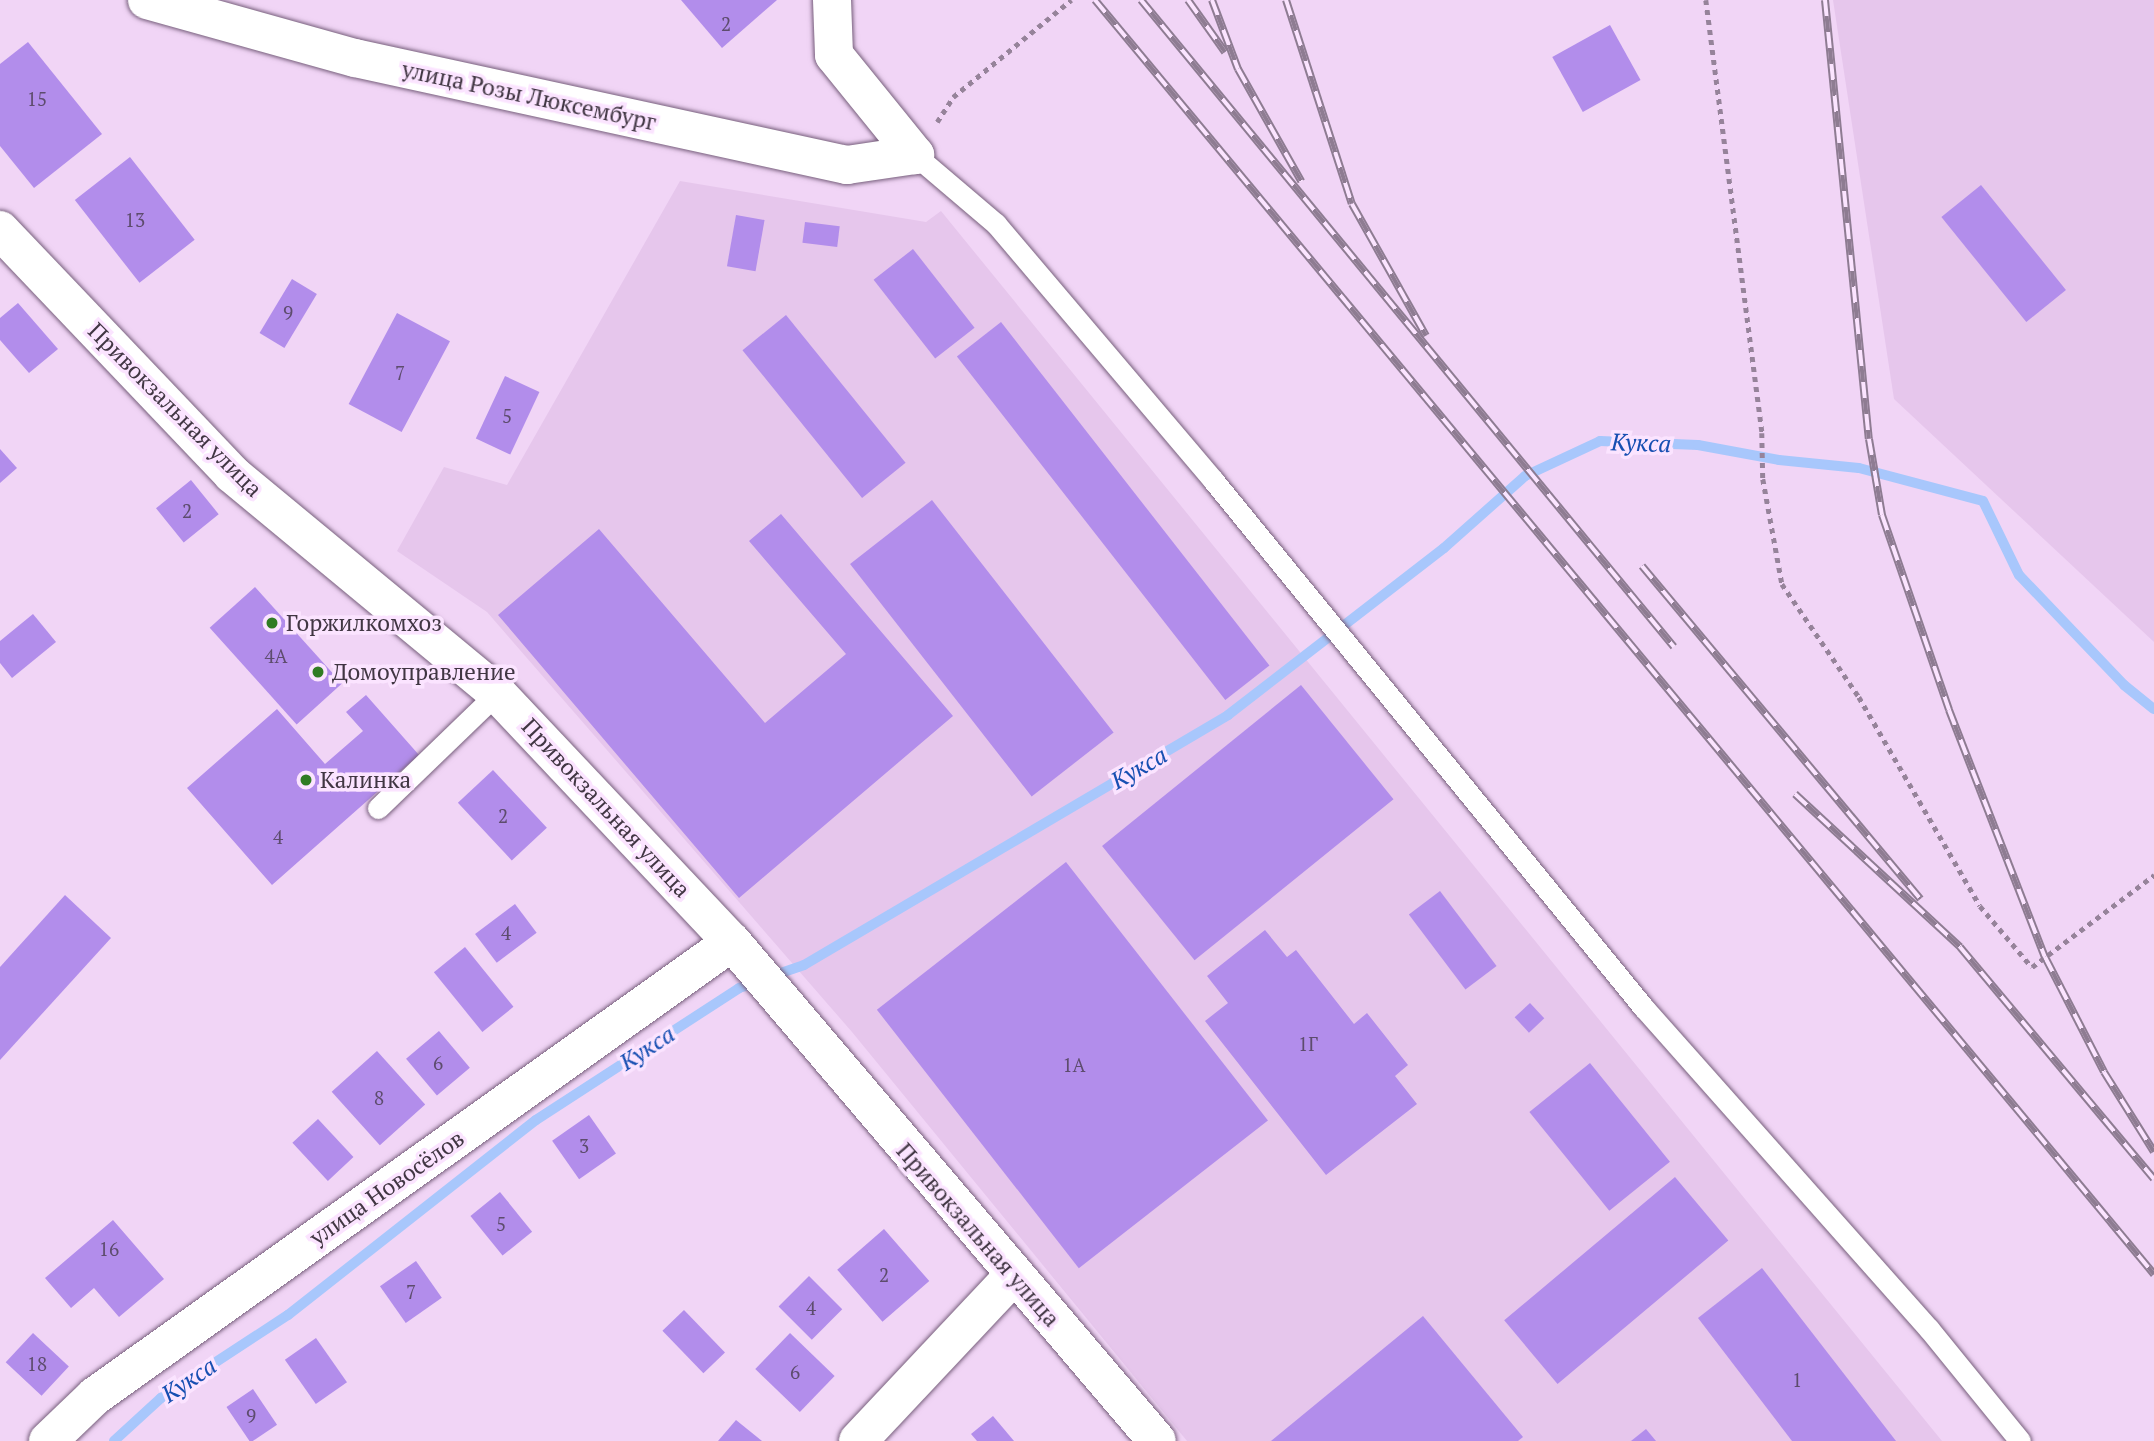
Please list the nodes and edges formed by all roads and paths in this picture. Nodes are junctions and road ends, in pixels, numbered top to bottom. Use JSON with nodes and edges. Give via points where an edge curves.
{"nodes":[{"id":1,"x":147,"y":0,"type":"edge"},
{"id":2,"x":832,"y":0,"type":"edge"},
{"id":3,"x":1071,"y":0,"type":"edge"},
{"id":4,"x":1706,"y":0,"type":"edge"},
{"id":5,"x":915,"y":155,"type":"junction"},
{"id":6,"x":0,"y":230,"type":"edge"},
{"id":7,"x":497,"y":693,"type":"junction"},
{"id":8,"x":378,"y":808,"type":"dead end"},
{"id":9,"x":2154,"y":875,"type":"edge"},
{"id":10,"x":741,"y":952,"type":"junction"},
{"id":11,"x":1012,"y":1277,"type":"junction"},
{"id":12,"x":48,"y":1441,"type":"edge"},
{"id":13,"x":858,"y":1441,"type":"edge"},
{"id":14,"x":1157,"y":1441,"type":"edge"},
{"id":15,"x":2020,"y":1441,"type":"edge"}],
"edges":[{"from":1,"to":5,"type":"street","name":"улица Розы Люксембург","via":[[355,58],[847,165]]},
{"from":2,"to":5,"type":"street","via":[[834,55]]},
{"from":3,"to":5,"type":"path","via":[[953,97]]},
{"from":4,"to":9,"type":"path","via":[[1762,433],[1763,480],[1782,584],[1859,697],[1980,906],[2032,967]]},
{"from":5,"to":15,"type":"lane","via":[[996,224],[1644,1008],[1929,1329]]},
{"from":6,"to":7,"type":"street","name":"Привокзальная улица","via":[[232,474]]},
{"from":7,"to":8,"type":"lane"},
{"from":7,"to":10,"type":"street","name":"Привокзальная улица"},
{"from":10,"to":11,"type":"street","name":"Привокзальная улица"},
{"from":10,"to":12,"type":"street","name":"улица Новосёлов","via":[[95,1396]]},
{"from":11,"to":13,"type":"street"},
{"from":11,"to":14,"type":"street","name":"Привокзальная улица"}]}
